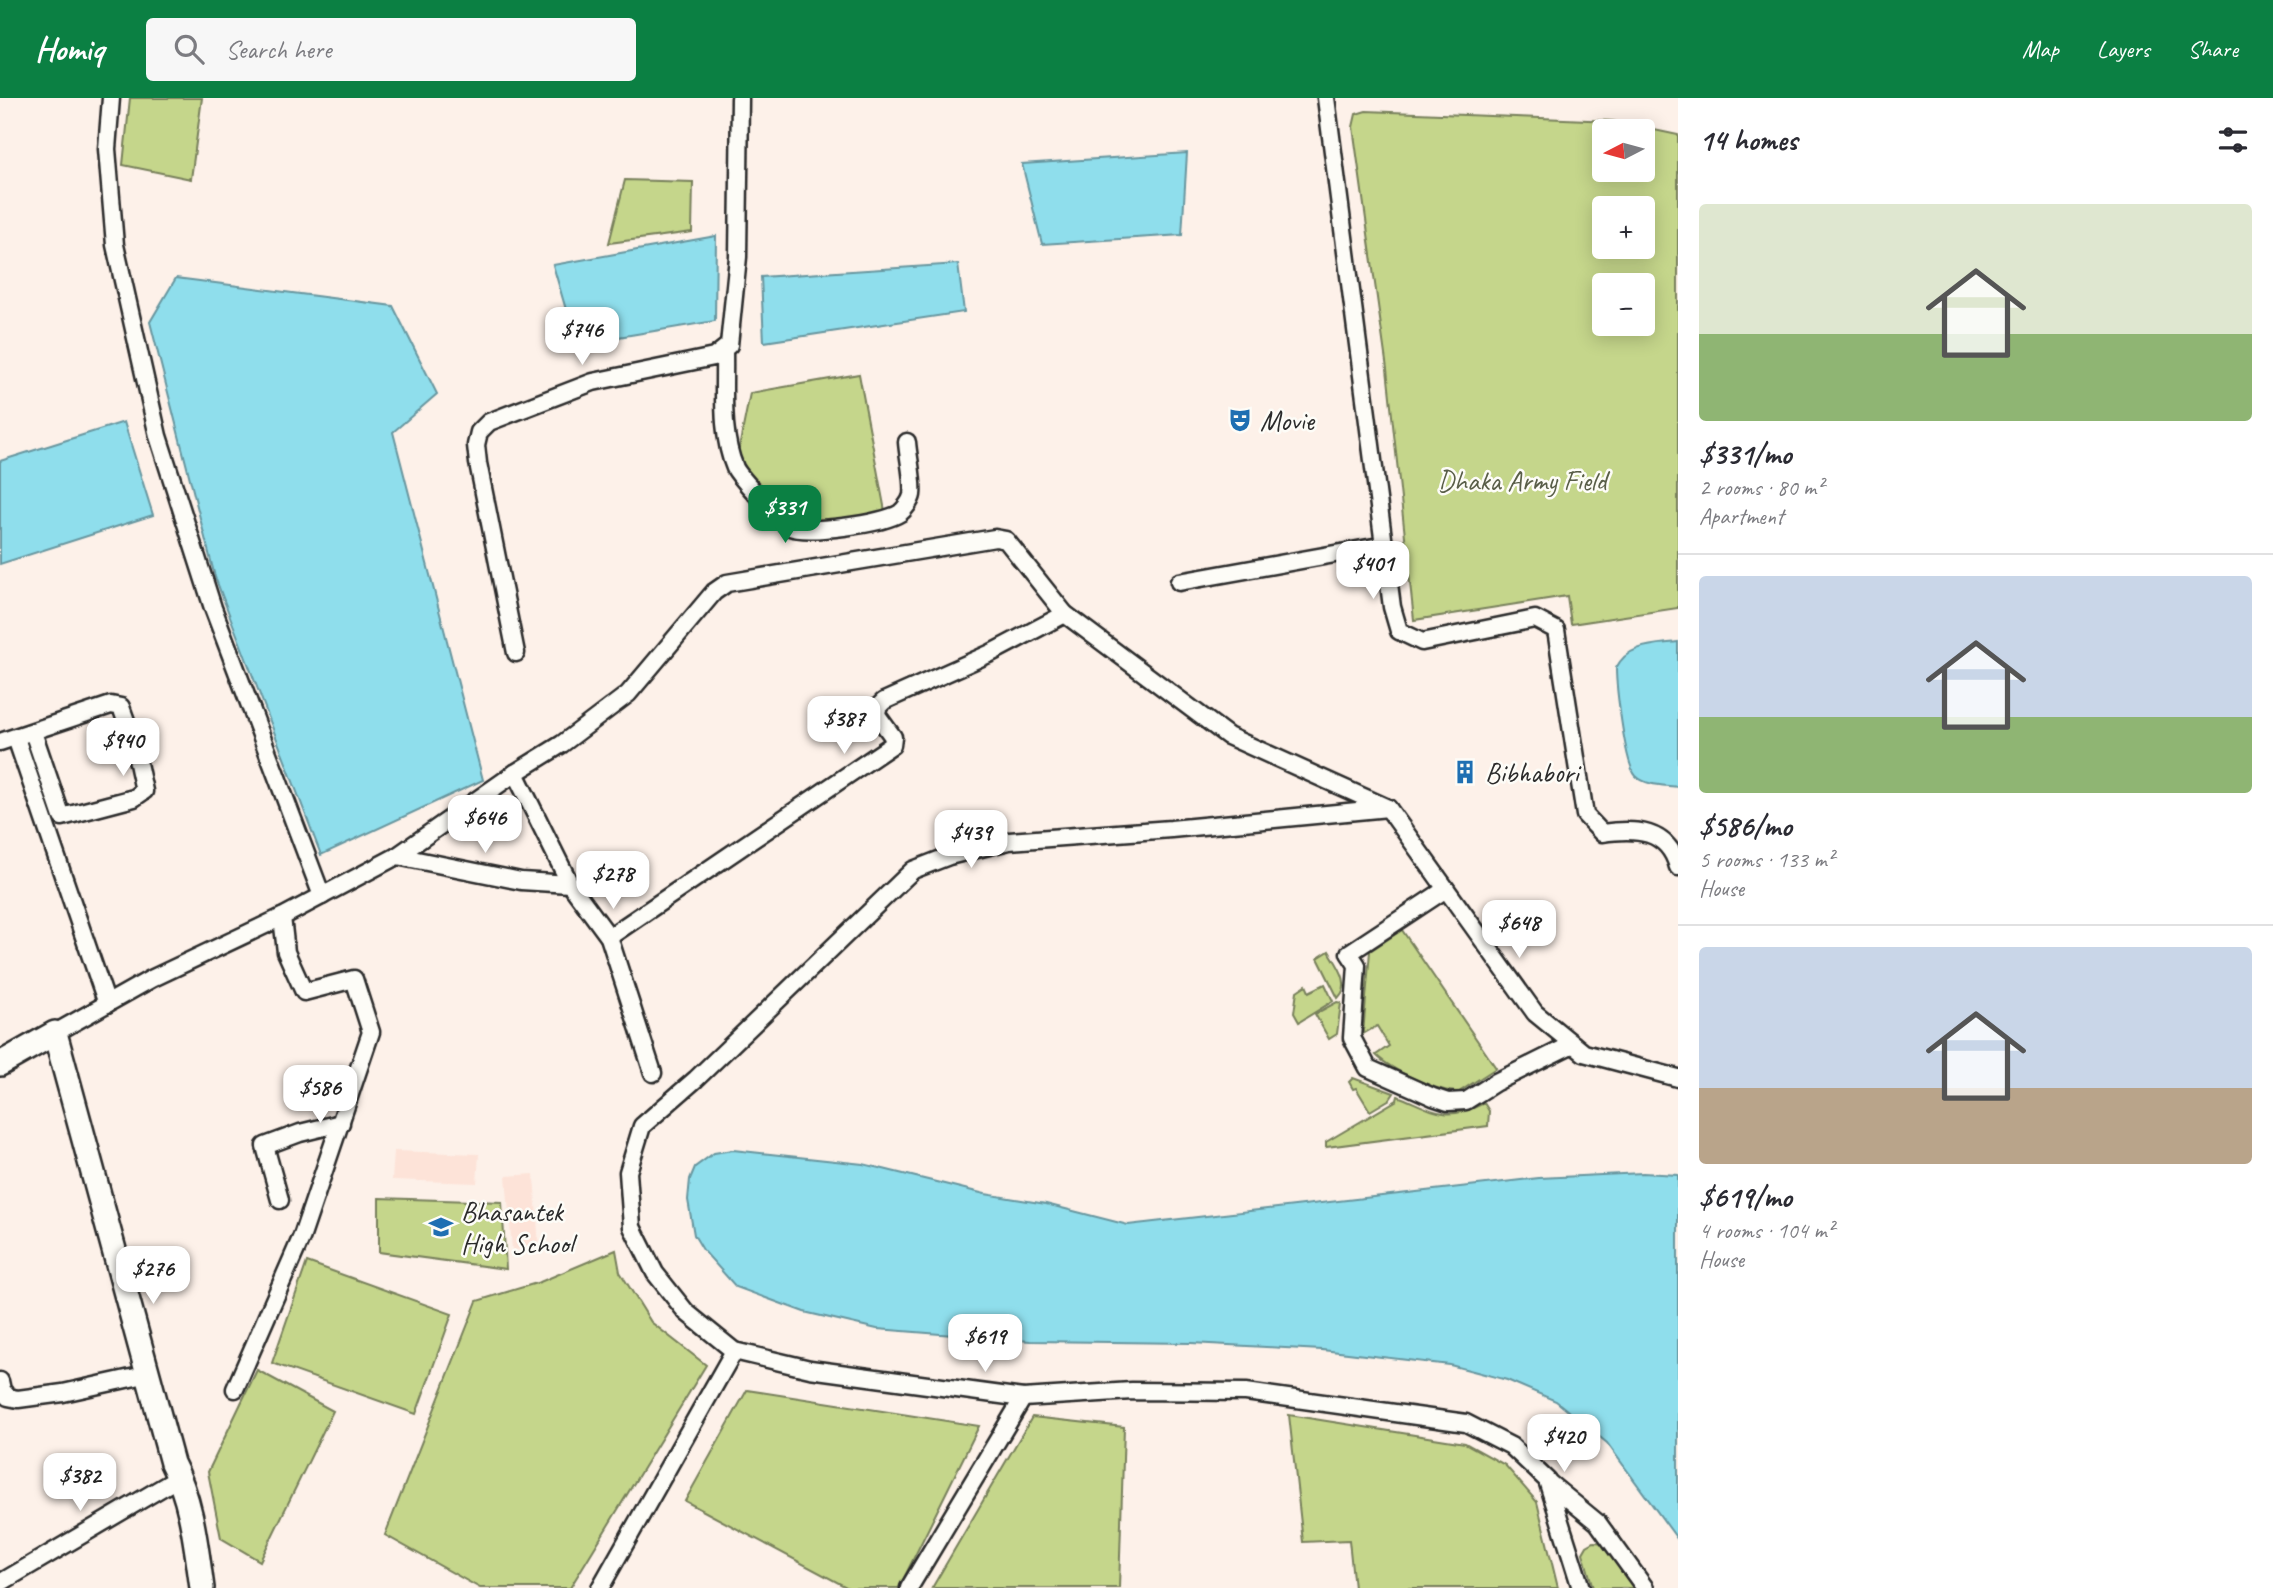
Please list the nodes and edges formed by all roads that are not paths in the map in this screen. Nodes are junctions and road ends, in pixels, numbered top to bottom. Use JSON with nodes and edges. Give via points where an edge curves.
{"nodes":[{"id":1,"x":111,"y":98,"type":"edge"},
{"id":2,"x":740,"y":98,"type":"edge"},
{"id":3,"x":1326,"y":98,"type":"edge"},
{"id":4,"x":724,"y":351,"type":"junction"},
{"id":5,"x":907,"y":442,"type":"dead end"},
{"id":6,"x":1385,"y":545,"type":"junction"},
{"id":7,"x":1180,"y":582,"type":"dead end"},
{"id":8,"x":1065,"y":614,"type":"junction"},
{"id":9,"x":516,"y":653,"type":"dead end"},
{"id":10,"x":33,"y":732,"type":"junction"},
{"id":11,"x":8,"y":740,"type":"edge"},
{"id":12,"x":515,"y":773,"type":"junction"},
{"id":13,"x":1388,"y":808,"type":"junction"},
{"id":14,"x":397,"y":856,"type":"junction"},
{"id":15,"x":1678,"y":867,"type":"edge"},
{"id":16,"x":570,"y":884,"type":"junction"},
{"id":17,"x":1446,"y":889,"type":"junction"},
{"id":18,"x":322,"y":896,"type":"junction"},
{"id":19,"x":282,"y":917,"type":"junction"},
{"id":20,"x":609,"y":937,"type":"junction"},
{"id":21,"x":107,"y":1004,"type":"junction"},
{"id":22,"x":55,"y":1033,"type":"junction"},
{"id":23,"x":1573,"y":1044,"type":"junction"},
{"id":24,"x":0,"y":1064,"type":"edge"},
{"id":25,"x":653,"y":1073,"type":"dead end"},
{"id":26,"x":1678,"y":1078,"type":"edge"},
{"id":27,"x":341,"y":1123,"type":"junction"},
{"id":28,"x":280,"y":1200,"type":"dead end"},
{"id":29,"x":734,"y":1351,"type":"junction"},
{"id":30,"x":149,"y":1374,"type":"junction"},
{"id":31,"x":0,"y":1381,"type":"edge"},
{"id":32,"x":235,"y":1389,"type":"dead end"},
{"id":33,"x":1023,"y":1398,"type":"junction"},
{"id":34,"x":180,"y":1478,"type":"junction"},
{"id":35,"x":1547,"y":1480,"type":"junction"},
{"id":36,"x":0,"y":1583,"type":"edge"},
{"id":37,"x":202,"y":1588,"type":"edge"},
{"id":38,"x":600,"y":1588,"type":"edge"},
{"id":39,"x":909,"y":1588,"type":"edge"},
{"id":40,"x":1581,"y":1588,"type":"edge"},
{"id":41,"x":1645,"y":1588,"type":"edge"}],
"edges":[{"from":1,"to":18,"type":"street","via":[[107,149],[115,245],[158,436],[213,608]]},
{"from":2,"to":4,"type":"street","via":[[738,257],[729,345]]},
{"from":3,"to":6,"type":"street"},
{"from":4,"to":5,"type":"street","via":[[726,424],[736,472],[786,525],[803,531],[825,529],[888,519],[902,512],[912,497]]},
{"from":4,"to":9,"type":"street","via":[[714,357],[593,382],[518,409],[489,422],[479,432],[478,463]]},
{"from":6,"to":7,"type":"street"},
{"from":6,"to":15,"type":"street","via":[[1398,631],[1422,642],[1535,619],[1556,630],[1585,815],[1602,833],[1650,833],[1674,852]]},
{"from":8,"to":12,"type":"street","via":[[1006,540],[995,538],[727,583],[714,592],[628,694]]},
{"from":8,"to":13,"type":"street","via":[[1228,736]]},
{"from":8,"to":20,"type":"street","via":[[884,701],[877,715],[892,737],[892,745]]},
{"from":10,"to":10,"type":"street","via":[[111,705],[121,707],[145,791],[62,817]]},
{"from":10,"to":11,"type":"street"},
{"from":11,"to":21,"type":"street"},
{"from":12,"to":14,"type":"street"},
{"from":12,"to":16,"type":"street"},
{"from":13,"to":17,"type":"street"},
{"from":13,"to":29,"type":"street","via":[[1009,841],[914,870],[642,1126],[628,1172],[632,1227],[655,1273],[686,1312]]},
{"from":14,"to":16,"type":"street","via":[[521,881]]},
{"from":14,"to":18,"type":"street"},
{"from":16,"to":20,"type":"street"},
{"from":17,"to":23,"type":"street","via":[[1535,1013]]},
{"from":17,"to":23,"type":"street","via":[[1349,953],[1357,965],[1352,1038],[1368,1068],[1433,1097],[1459,1102]]},
{"from":18,"to":19,"type":"street"},
{"from":19,"to":21,"type":"street"},
{"from":19,"to":27,"type":"street","via":[[286,952],[304,992],[354,979],[372,1031]]},
{"from":20,"to":25,"type":"street"},
{"from":21,"to":22,"type":"street"},
{"from":22,"to":24,"type":"street"},
{"from":22,"to":30,"type":"street"},
{"from":23,"to":26,"type":"street","via":[[1584,1053]]},
{"from":27,"to":28,"type":"street","via":[[265,1146]]},
{"from":27,"to":32,"type":"street","via":[[302,1236]]},
{"from":29,"to":33,"type":"street","via":[[810,1369]]},
{"from":29,"to":38,"type":"street"},
{"from":30,"to":31,"type":"street","via":[[18,1399],[8,1396]]},
{"from":30,"to":34,"type":"street"},
{"from":33,"to":35,"type":"street","via":[[1132,1391],[1246,1392],[1466,1423],[1511,1446]]},
{"from":33,"to":39,"type":"street"},
{"from":34,"to":36,"type":"street"},
{"from":34,"to":37,"type":"street"},
{"from":35,"to":40,"type":"street"},
{"from":35,"to":41,"type":"street","via":[[1598,1523]]}]}
